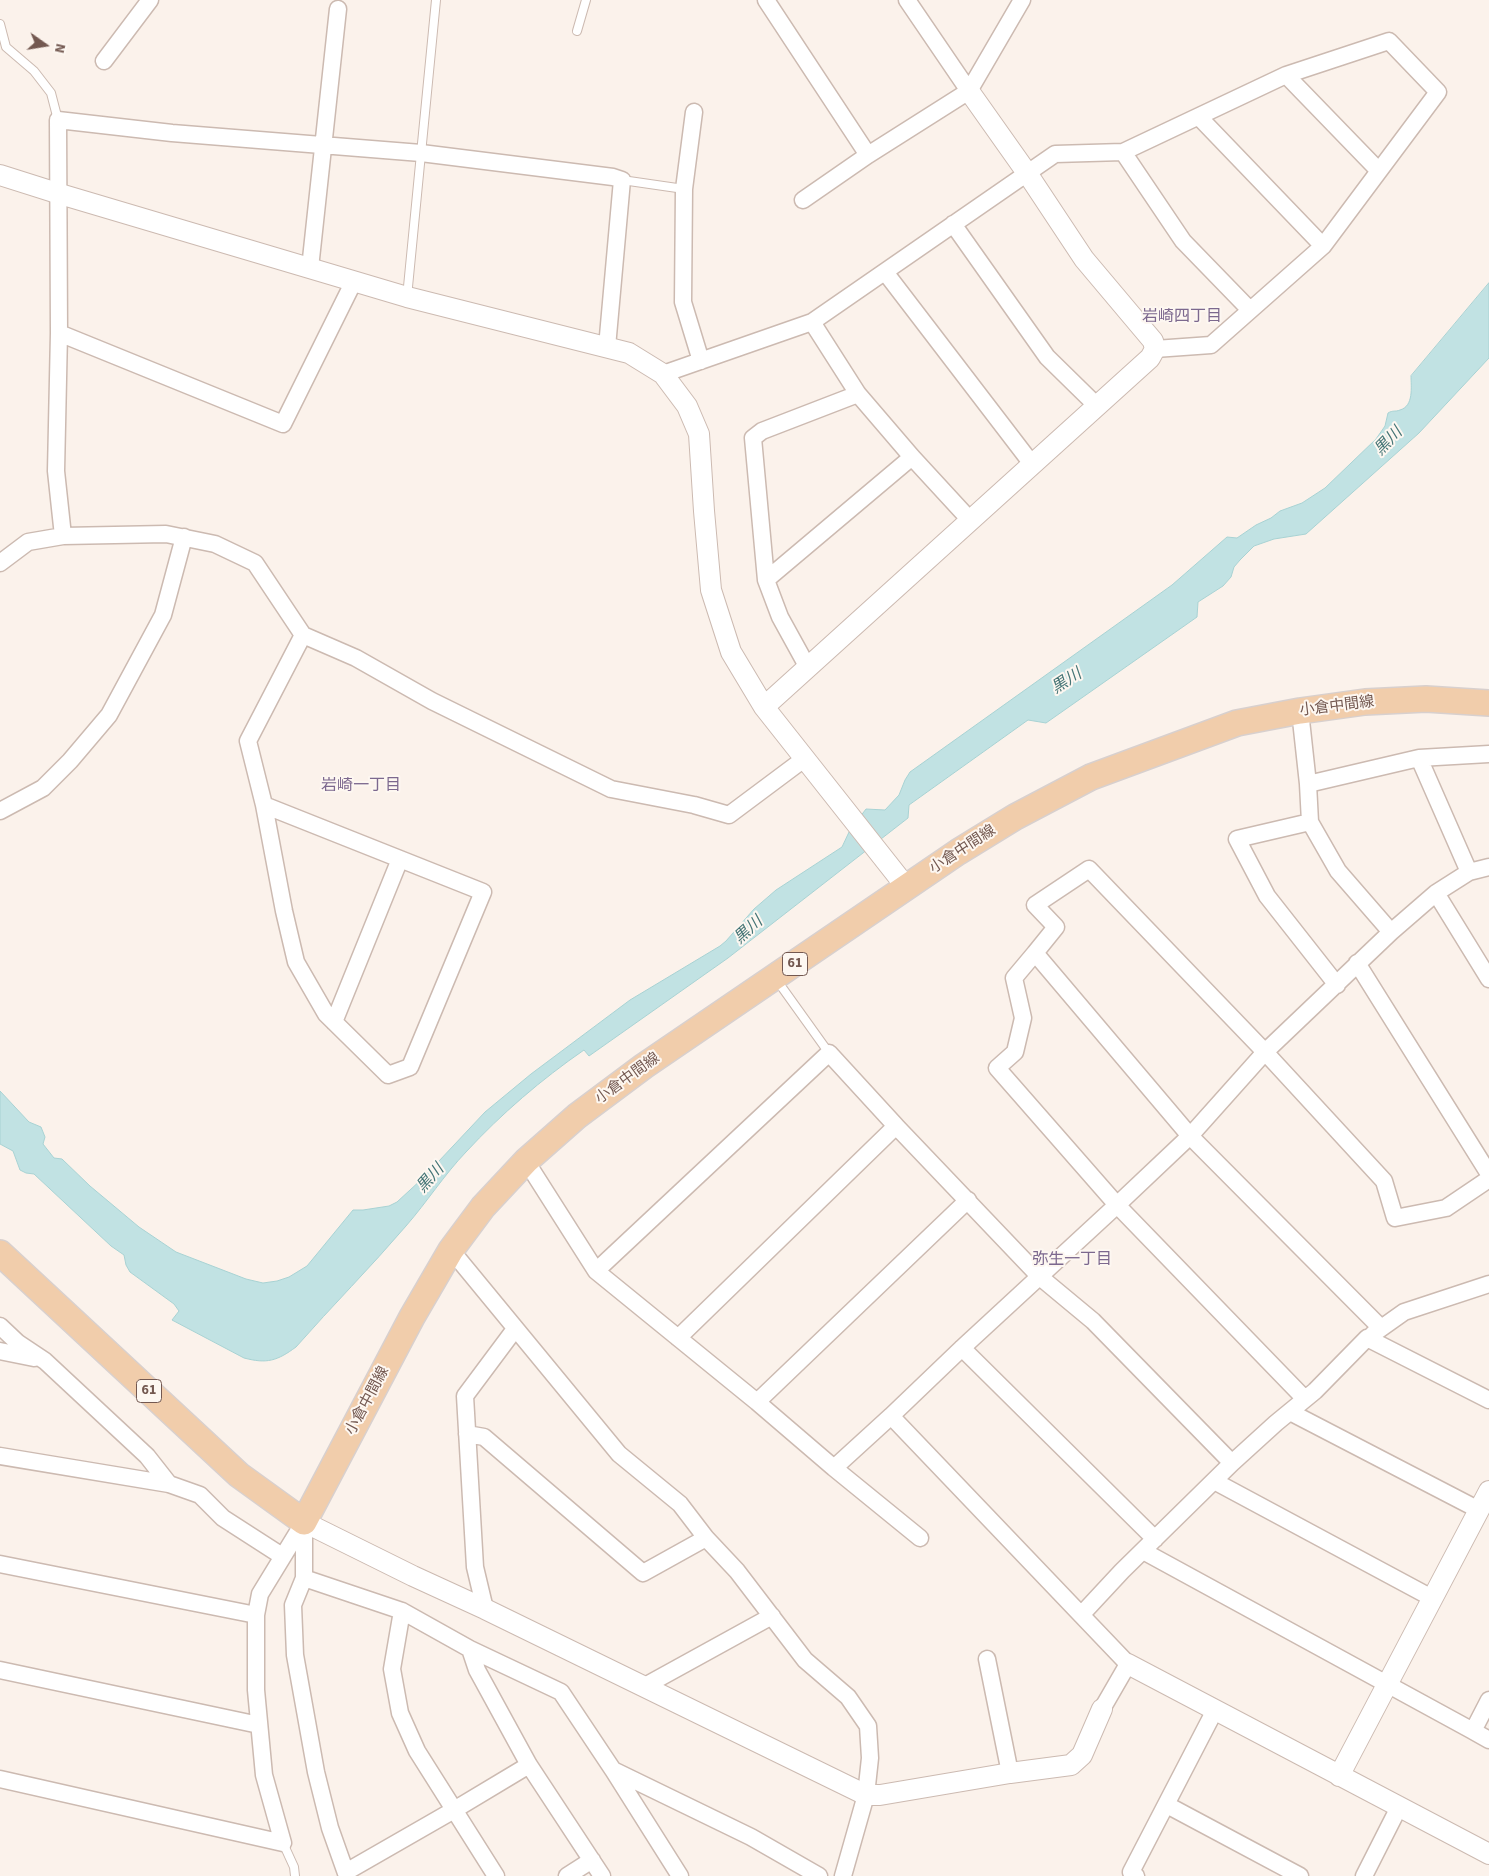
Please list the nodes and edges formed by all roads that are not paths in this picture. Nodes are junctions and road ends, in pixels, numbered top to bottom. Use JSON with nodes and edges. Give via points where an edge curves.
{"nodes":[{"id":1,"x":150,"y":0,"type":"edge"},
{"id":2,"x":436,"y":0,"type":"edge"},
{"id":3,"x":586,"y":0,"type":"edge"},
{"id":4,"x":766,"y":0,"type":"edge"},
{"id":5,"x":907,"y":0,"type":"edge"},
{"id":6,"x":1022,"y":0,"type":"edge"},
{"id":7,"x":338,"y":10,"type":"dead end"},
{"id":8,"x":0,"y":24,"type":"edge"},
{"id":9,"x":577,"y":30,"type":"dead end"},
{"id":10,"x":104,"y":61,"type":"dead end"},
{"id":11,"x":1286,"y":75,"type":"junction"},
{"id":12,"x":970,"y":91,"type":"junction"},
{"id":13,"x":694,"y":112,"type":"dead end"},
{"id":14,"x":1199,"y":116,"type":"junction"},
{"id":15,"x":58,"y":120,"type":"junction"},
{"id":16,"x":324,"y":146,"type":"junction"},
{"id":17,"x":1123,"y":152,"type":"junction"},
{"id":18,"x":421,"y":154,"type":"junction"},
{"id":19,"x":868,"y":155,"type":"junction"},
{"id":20,"x":1379,"y":171,"type":"junction"},
{"id":21,"x":1027,"y":172,"type":"junction"},
{"id":22,"x":0,"y":174,"type":"edge"},
{"id":23,"x":622,"y":180,"type":"junction"},
{"id":24,"x":684,"y":189,"type":"junction"},
{"id":25,"x":60,"y":194,"type":"junction"},
{"id":26,"x":803,"y":200,"type":"dead end"},
{"id":27,"x":953,"y":224,"type":"junction"},
{"id":28,"x":1323,"y":246,"type":"junction"},
{"id":29,"x":310,"y":268,"type":"junction"},
{"id":30,"x":885,"y":272,"type":"junction"},
{"id":31,"x":354,"y":281,"type":"junction"},
{"id":32,"x":407,"y":297,"type":"junction"},
{"id":33,"x":1250,"y":310,"type":"junction"},
{"id":34,"x":812,"y":322,"type":"junction"},
{"id":35,"x":59,"y":333,"type":"junction"},
{"id":36,"x":607,"y":348,"type":"junction"},
{"id":37,"x":1155,"y":349,"type":"junction"},
{"id":38,"x":701,"y":361,"type":"junction"},
{"id":39,"x":663,"y":374,"type":"junction"},
{"id":40,"x":858,"y":394,"type":"junction"},
{"id":41,"x":1097,"y":406,"type":"junction"},
{"id":42,"x":912,"y":457,"type":"junction"},
{"id":43,"x":1032,"y":464,"type":"junction"},
{"id":44,"x":970,"y":520,"type":"junction"},
{"id":45,"x":63,"y":536,"type":"junction"},
{"id":46,"x":184,"y":538,"type":"junction"},
{"id":47,"x":0,"y":563,"type":"edge"},
{"id":48,"x":766,"y":580,"type":"junction"},
{"id":49,"x":303,"y":635,"type":"junction"},
{"id":50,"x":807,"y":666,"type":"junction"},
{"id":51,"x":1489,"y":702,"type":"edge"},
{"id":52,"x":764,"y":707,"type":"junction"},
{"id":53,"x":1300,"y":711,"type":"junction"},
{"id":54,"x":1489,"y":754,"type":"edge"},
{"id":55,"x":1419,"y":758,"type":"junction"},
{"id":56,"x":804,"y":759,"type":"junction"},
{"id":57,"x":1308,"y":784,"type":"junction"},
{"id":58,"x":264,"y":805,"type":"junction"},
{"id":59,"x":0,"y":811,"type":"edge"},
{"id":60,"x":1310,"y":822,"type":"junction"},
{"id":61,"x":400,"y":859,"type":"junction"},
{"id":62,"x":1489,"y":867,"type":"edge"},
{"id":63,"x":1469,"y":872,"type":"junction"},
{"id":64,"x":907,"y":888,"type":"junction"},
{"id":65,"x":1436,"y":894,"type":"junction"},
{"id":66,"x":1391,"y":932,"type":"junction"},
{"id":67,"x":1035,"y":953,"type":"junction"},
{"id":68,"x":1357,"y":963,"type":"junction"},
{"id":69,"x":774,"y":978,"type":"junction"},
{"id":70,"x":1489,"y":979,"type":"edge"},
{"id":71,"x":1337,"y":985,"type":"junction"},
{"id":72,"x":334,"y":1022,"type":"junction"},
{"id":73,"x":1265,"y":1052,"type":"junction"},
{"id":74,"x":828,"y":1053,"type":"junction"},
{"id":75,"x":896,"y":1126,"type":"junction"},
{"id":76,"x":1190,"y":1136,"type":"junction"},
{"id":77,"x":526,"y":1161,"type":"junction"},
{"id":78,"x":1489,"y":1174,"type":"edge"},
{"id":79,"x":1489,"y":1179,"type":"edge"},
{"id":80,"x":968,"y":1200,"type":"junction"},
{"id":81,"x":1117,"y":1205,"type":"junction"},
{"id":82,"x":451,"y":1250,"type":"junction"},
{"id":83,"x":0,"y":1253,"type":"edge"},
{"id":84,"x":596,"y":1271,"type":"junction"},
{"id":85,"x":1040,"y":1277,"type":"junction"},
{"id":86,"x":1489,"y":1284,"type":"edge"},
{"id":87,"x":0,"y":1326,"type":"edge"},
{"id":88,"x":1381,"y":1328,"type":"junction"},
{"id":89,"x":515,"y":1329,"type":"junction"},
{"id":90,"x":678,"y":1338,"type":"junction"},
{"id":91,"x":1367,"y":1338,"type":"junction"},
{"id":92,"x":962,"y":1348,"type":"junction"},
{"id":93,"x":0,"y":1350,"type":"edge"},
{"id":94,"x":45,"y":1361,"type":"junction"},
{"id":95,"x":1305,"y":1399,"type":"junction"},
{"id":96,"x":1489,"y":1400,"type":"edge"},
{"id":97,"x":757,"y":1402,"type":"junction"},
{"id":98,"x":1290,"y":1412,"type":"junction"},
{"id":99,"x":891,"y":1416,"type":"junction"},
{"id":100,"x":467,"y":1434,"type":"junction"},
{"id":101,"x":0,"y":1456,"type":"edge"},
{"id":102,"x":1232,"y":1463,"type":"junction"},
{"id":103,"x":834,"y":1468,"type":"junction"},
{"id":104,"x":1214,"y":1481,"type":"junction"},
{"id":105,"x":169,"y":1484,"type":"junction"},
{"id":106,"x":1489,"y":1491,"type":"edge"},
{"id":107,"x":1479,"y":1510,"type":"junction"},
{"id":108,"x":304,"y":1522,"type":"junction"},
{"id":109,"x":706,"y":1538,"type":"junction"},
{"id":110,"x":920,"y":1538,"type":"dead end"},
{"id":111,"x":1155,"y":1539,"type":"junction"},
{"id":112,"x":1142,"y":1551,"type":"junction"},
{"id":113,"x":282,"y":1556,"type":"junction"},
{"id":114,"x":0,"y":1564,"type":"edge"},
{"id":115,"x":304,"y":1578,"type":"junction"},
{"id":116,"x":1432,"y":1598,"type":"junction"},
{"id":117,"x":485,"y":1609,"type":"junction"},
{"id":118,"x":402,"y":1611,"type":"junction"},
{"id":119,"x":1082,"y":1614,"type":"junction"},
{"id":120,"x":256,"y":1615,"type":"junction"},
{"id":121,"x":772,"y":1616,"type":"junction"},
{"id":122,"x":470,"y":1649,"type":"junction"},
{"id":123,"x":987,"y":1659,"type":"dead end"},
{"id":124,"x":1128,"y":1664,"type":"junction"},
{"id":125,"x":0,"y":1670,"type":"edge"},
{"id":126,"x":1387,"y":1683,"type":"junction"},
{"id":127,"x":643,"y":1687,"type":"junction"},
{"id":128,"x":1489,"y":1700,"type":"edge"},
{"id":129,"x":1102,"y":1708,"type":"joint"},
{"id":130,"x":1215,"y":1710,"type":"junction"},
{"id":131,"x":259,"y":1725,"type":"junction"},
{"id":132,"x":1474,"y":1731,"type":"junction"},
{"id":133,"x":1489,"y":1740,"type":"edge"},
{"id":134,"x":529,"y":1765,"type":"junction"},
{"id":135,"x":613,"y":1770,"type":"junction"},
{"id":136,"x":1010,"y":1773,"type":"junction"},
{"id":137,"x":1339,"y":1776,"type":"junction"},
{"id":138,"x":0,"y":1779,"type":"edge"},
{"id":139,"x":866,"y":1796,"type":"junction"},
{"id":140,"x":1167,"y":1805,"type":"junction"},
{"id":141,"x":1399,"y":1807,"type":"junction"},
{"id":142,"x":454,"y":1810,"type":"junction"},
{"id":143,"x":283,"y":1842,"type":"junction"},
{"id":144,"x":1489,"y":1854,"type":"edge"},
{"id":145,"x":592,"y":1860,"type":"junction"},
{"id":146,"x":347,"y":1874,"type":"edge"},
{"id":147,"x":295,"y":1876,"type":"edge"},
{"id":148,"x":496,"y":1876,"type":"edge"},
{"id":149,"x":567,"y":1876,"type":"edge"},
{"id":150,"x":602,"y":1876,"type":"edge"},
{"id":151,"x":680,"y":1876,"type":"edge"},
{"id":152,"x":819,"y":1876,"type":"edge"},
{"id":153,"x":843,"y":1876,"type":"edge"},
{"id":154,"x":1136,"y":1876,"type":"edge"},
{"id":155,"x":1300,"y":1876,"type":"edge"},
{"id":156,"x":1364,"y":1876,"type":"edge"}],
"edges":[{"from":1,"to":10,"type":"street"},
{"from":2,"to":18,"type":"lane"},
{"from":3,"to":9,"type":"lane"},
{"from":4,"to":19,"type":"street"},
{"from":5,"to":12,"type":"street"},
{"from":6,"to":12,"type":"street"},
{"from":7,"to":16,"type":"street"},
{"from":8,"to":15,"type":"lane","via":[[6,48],[34,71],[51,93]]},
{"from":11,"to":14,"type":"street"},
{"from":11,"to":20,"type":"street"},
{"from":11,"to":20,"type":"street","via":[[1389,41],[1438,92]]},
{"from":12,"to":19,"type":"street"},
{"from":12,"to":21,"type":"street"},
{"from":13,"to":24,"type":"street"},
{"from":14,"to":17,"type":"street"},
{"from":14,"to":28,"type":"street"},
{"from":15,"to":16,"type":"street"},
{"from":15,"to":25,"type":"street"},
{"from":16,"to":18,"type":"street"},
{"from":16,"to":29,"type":"street"},
{"from":17,"to":21,"type":"street","via":[[1055,154]]},
{"from":17,"to":33,"type":"street","via":[[1183,241]]},
{"from":18,"to":23,"type":"street"},
{"from":18,"to":32,"type":"lane"},
{"from":19,"to":26,"type":"street"},
{"from":20,"to":28,"type":"street"},
{"from":21,"to":27,"type":"street"},
{"from":21,"to":37,"type":"street","via":[[1084,260],[1153,341]]},
{"from":22,"to":25,"type":"street"},
{"from":23,"to":24,"type":"lane"},
{"from":23,"to":36,"type":"street"},
{"from":24,"to":38,"type":"street","via":[[683,302]]},
{"from":25,"to":29,"type":"street"},
{"from":25,"to":35,"type":"street"},
{"from":27,"to":30,"type":"street"},
{"from":27,"to":41,"type":"street","via":[[1047,356]]},
{"from":28,"to":33,"type":"street"},
{"from":29,"to":31,"type":"street"},
{"from":30,"to":34,"type":"street"},
{"from":30,"to":43,"type":"street"},
{"from":31,"to":32,"type":"street"},
{"from":31,"to":35,"type":"street","via":[[283,424]]},
{"from":32,"to":36,"type":"street"},
{"from":33,"to":37,"type":"street","via":[[1211,345]]},
{"from":34,"to":38,"type":"street"},
{"from":34,"to":40,"type":"street"},
{"from":35,"to":45,"type":"street","via":[[56,471]]},
{"from":36,"to":39,"type":"street","via":[[628,353]]},
{"from":37,"to":41,"type":"street","via":[[1150,358]]},
{"from":38,"to":39,"type":"street"},
{"from":39,"to":52,"type":"street","via":[[687,406],[699,434],[711,590],[730,652]]},
{"from":40,"to":42,"type":"street"},
{"from":40,"to":48,"type":"street","via":[[762,431],[753,438]]},
{"from":41,"to":43,"type":"street"},
{"from":42,"to":44,"type":"street"},
{"from":42,"to":48,"type":"street"},
{"from":43,"to":44,"type":"street"},
{"from":44,"to":50,"type":"street"},
{"from":45,"to":46,"type":"street","via":[[166,534]]},
{"from":45,"to":47,"type":"street","via":[[28,542]]},
{"from":46,"to":49,"type":"street","via":[[215,544],[255,563]]},
{"from":46,"to":59,"type":"street","via":[[163,615],[109,715],[43,788]]},
{"from":48,"to":50,"type":"street","via":[[780,616]]},
{"from":49,"to":56,"type":"street","via":[[356,658],[432,701],[611,789],[729,814]]},
{"from":49,"to":58,"type":"street","via":[[248,741]]},
{"from":50,"to":52,"type":"street"},
{"from":51,"to":53,"type":"main road","name":"小倉中間線","number":"61","via":[[1426,699],[1365,702]]},
{"from":52,"to":56,"type":"street"},
{"from":53,"to":57,"type":"street"},
{"from":53,"to":64,"type":"main road","name":"小倉中間線","number":"61","via":[[1237,723],[1090,777],[1015,817]]},
{"from":54,"to":55,"type":"street"},
{"from":55,"to":57,"type":"street"},
{"from":55,"to":63,"type":"street"},
{"from":56,"to":64,"type":"street"},
{"from":57,"to":60,"type":"street"},
{"from":58,"to":61,"type":"street"},
{"from":58,"to":72,"type":"street","via":[[296,962]]},
{"from":60,"to":66,"type":"street","via":[[1338,871]]},
{"from":60,"to":71,"type":"street","via":[[1237,839],[1268,896]]},
{"from":61,"to":72,"type":"street"},
{"from":61,"to":72,"type":"street","via":[[483,892],[410,1066],[388,1075]]},
{"from":62,"to":63,"type":"street"},
{"from":63,"to":65,"type":"street"},
{"from":64,"to":69,"type":"main road","name":"小倉中間線","number":"61"},
{"from":65,"to":66,"type":"street"},
{"from":65,"to":70,"type":"street"},
{"from":66,"to":68,"type":"street"},
{"from":67,"to":73,"type":"street","via":[[1056,927],[1036,906],[1089,869]]},
{"from":67,"to":76,"type":"street"},
{"from":67,"to":81,"type":"street","via":[[1014,978],[1023,1018],[1015,1052],[997,1068]]},
{"from":68,"to":71,"type":"street"},
{"from":68,"to":78,"type":"street"},
{"from":69,"to":74,"type":"lane"},
{"from":69,"to":77,"type":"main road","name":"小倉中間線","number":"61","via":[[644,1066],[577,1116]]},
{"from":71,"to":73,"type":"street"},
{"from":73,"to":76,"type":"street"},
{"from":73,"to":79,"type":"street","via":[[1384,1181],[1395,1218],[1446,1208]]},
{"from":74,"to":75,"type":"street"},
{"from":74,"to":84,"type":"street"},
{"from":75,"to":80,"type":"street"},
{"from":75,"to":90,"type":"street"},
{"from":76,"to":81,"type":"street"},
{"from":76,"to":88,"type":"street"},
{"from":77,"to":82,"type":"main road","name":"小倉中間線","number":"61","via":[[482,1207]]},
{"from":77,"to":84,"type":"street"},
{"from":80,"to":85,"type":"street"},
{"from":80,"to":97,"type":"street"},
{"from":81,"to":85,"type":"street"},
{"from":81,"to":95,"type":"street"},
{"from":82,"to":89,"type":"street"},
{"from":82,"to":108,"type":"main road","name":"小倉中間線","number":"61"},
{"from":83,"to":108,"type":"main road","number":"61","via":[[239,1476]]},
{"from":84,"to":90,"type":"street"},
{"from":85,"to":92,"type":"street"},
{"from":85,"to":102,"type":"street","via":[[1093,1321]]},
{"from":86,"to":88,"type":"street","via":[[1404,1312]]},
{"from":87,"to":94,"type":"street"},
{"from":88,"to":91,"type":"street"},
{"from":89,"to":100,"type":"street","via":[[465,1396]]},
{"from":89,"to":109,"type":"street","via":[[619,1454],[680,1504]]},
{"from":90,"to":97,"type":"street"},
{"from":91,"to":95,"type":"street"},
{"from":91,"to":96,"type":"street"},
{"from":92,"to":99,"type":"street"},
{"from":92,"to":111,"type":"street"},
{"from":93,"to":94,"type":"street"},
{"from":94,"to":105,"type":"street","via":[[147,1456]]},
{"from":95,"to":98,"type":"street"},
{"from":97,"to":103,"type":"street"},
{"from":98,"to":102,"type":"street"},
{"from":98,"to":107,"type":"street"},
{"from":99,"to":103,"type":"street"},
{"from":99,"to":119,"type":"street"},
{"from":100,"to":109,"type":"street","via":[[484,1437],[643,1573]]},
{"from":100,"to":117,"type":"street","via":[[475,1567]]},
{"from":101,"to":105,"type":"street"},
{"from":102,"to":104,"type":"street"},
{"from":103,"to":110,"type":"street"},
{"from":104,"to":111,"type":"street"},
{"from":104,"to":116,"type":"street"},
{"from":105,"to":113,"type":"street","via":[[200,1495],[223,1518]]},
{"from":106,"to":107,"type":"street"},
{"from":107,"to":116,"type":"street"},
{"from":108,"to":113,"type":"street"},
{"from":108,"to":115,"type":"street"},
{"from":108,"to":117,"type":"street"},
{"from":109,"to":121,"type":"street","via":[[738,1571]]},
{"from":111,"to":112,"type":"street"},
{"from":112,"to":119,"type":"street"},
{"from":112,"to":126,"type":"street"},
{"from":113,"to":120,"type":"street","via":[[260,1594]]},
{"from":114,"to":120,"type":"street"},
{"from":115,"to":118,"type":"street"},
{"from":115,"to":146,"type":"street","via":[[293,1606],[295,1655],[316,1772],[330,1828]]},
{"from":116,"to":126,"type":"street"},
{"from":117,"to":127,"type":"street"},
{"from":118,"to":122,"type":"street"},
{"from":118,"to":142,"type":"street","via":[[392,1669],[400,1713],[417,1751]]},
{"from":119,"to":124,"type":"street"},
{"from":120,"to":131,"type":"street"},
{"from":121,"to":127,"type":"street"},
{"from":121,"to":139,"type":"street","via":[[805,1660],[848,1697],[868,1726],[870,1758]]},
{"from":122,"to":134,"type":"street","via":[[477,1670]]},
{"from":122,"to":135,"type":"street","via":[[560,1692]]},
{"from":123,"to":136,"type":"street"},
{"from":124,"to":129,"type":"street"},
{"from":124,"to":130,"type":"street"},
{"from":125,"to":131,"type":"street"},
{"from":126,"to":132,"type":"street"},
{"from":126,"to":137,"type":"street"},
{"from":127,"to":139,"type":"street"},
{"from":128,"to":132,"type":"street"},
{"from":129,"to":136,"type":"street","via":[[1082,1755],[1071,1765]]},
{"from":130,"to":137,"type":"street"},
{"from":130,"to":140,"type":"street"},
{"from":131,"to":143,"type":"street","via":[[264,1775]]},
{"from":132,"to":133,"type":"street"},
{"from":134,"to":142,"type":"street"},
{"from":134,"to":145,"type":"street"},
{"from":135,"to":151,"type":"street"},
{"from":135,"to":152,"type":"street","via":[[751,1837]]},
{"from":136,"to":139,"type":"street"},
{"from":137,"to":141,"type":"street"},
{"from":138,"to":143,"type":"street"},
{"from":139,"to":153,"type":"street"},
{"from":140,"to":154,"type":"street","via":[[1131,1872]]},
{"from":140,"to":155,"type":"street"},
{"from":141,"to":144,"type":"street"},
{"from":141,"to":156,"type":"street"},
{"from":142,"to":146,"type":"street"},
{"from":142,"to":148,"type":"street"},
{"from":143,"to":147,"type":"lane"},
{"from":145,"to":149,"type":"street"},
{"from":145,"to":150,"type":"street"}]}
